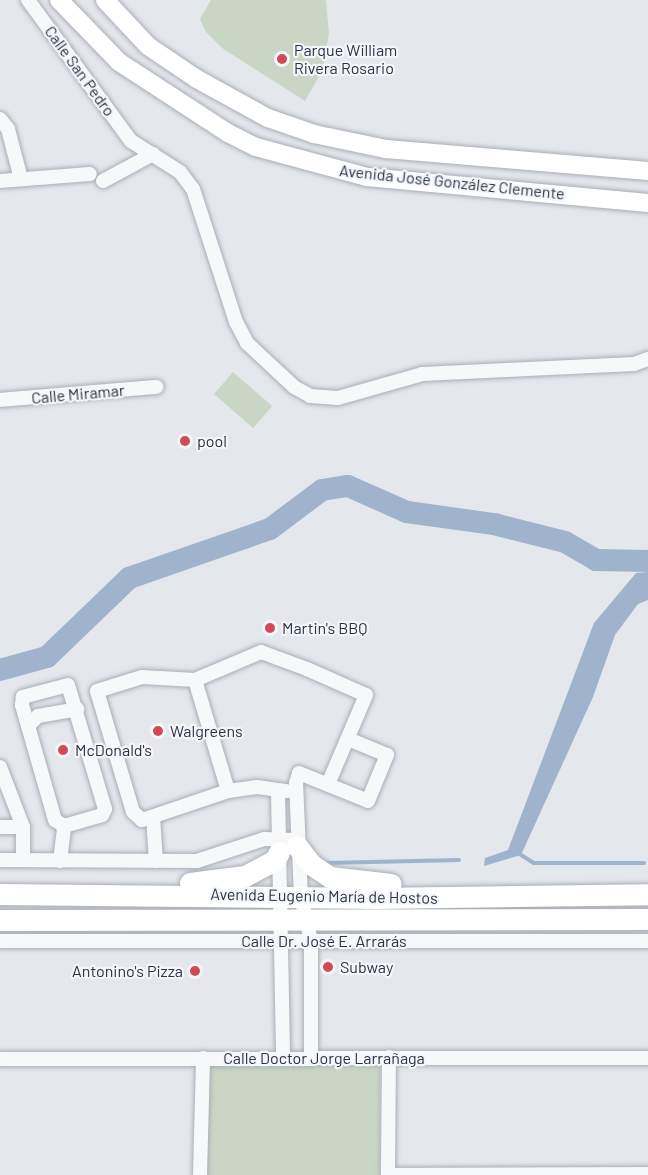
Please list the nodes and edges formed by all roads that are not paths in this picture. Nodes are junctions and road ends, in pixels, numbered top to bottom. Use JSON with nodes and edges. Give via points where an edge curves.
{"nodes":[{"id":1,"x":28,"y":0,"type":"edge"},
{"id":2,"x":58,"y":0,"type":"edge"},
{"id":3,"x":94,"y":0,"type":"edge"},
{"id":4,"x":111,"y":7,"type":"edge"},
{"id":5,"x":0,"y":119,"type":"edge"},
{"id":6,"x":153,"y":154,"type":"junction"},
{"id":7,"x":648,"y":171,"type":"edge"},
{"id":8,"x":90,"y":174,"type":"dead end"},
{"id":9,"x":21,"y":179,"type":"junction"},
{"id":10,"x":0,"y":181,"type":"edge"},
{"id":11,"x":103,"y":181,"type":"dead end"},
{"id":12,"x":648,"y":203,"type":"edge"},
{"id":13,"x":648,"y":359,"type":"edge"},
{"id":14,"x":156,"y":387,"type":"dead end"},
{"id":15,"x":0,"y":400,"type":"edge"},
{"id":16,"x":195,"y":681,"type":"junction"},
{"id":17,"x":77,"y":709,"type":"junction"},
{"id":18,"x":28,"y":726,"type":"junction"},
{"id":19,"x":348,"y":739,"type":"junction"},
{"id":20,"x":0,"y":767,"type":"edge"},
{"id":21,"x":328,"y":784,"type":"junction"},
{"id":22,"x":228,"y":791,"type":"junction"},
{"id":23,"x":278,"y":791,"type":"junction"},
{"id":24,"x":295,"y":791,"type":"junction"},
{"id":25,"x":153,"y":817,"type":"junction"},
{"id":26,"x":64,"y":826,"type":"junction"},
{"id":27,"x":0,"y":827,"type":"edge"},
{"id":28,"x":23,"y":827,"type":"junction"},
{"id":29,"x":288,"y":844,"type":"junction"},
{"id":30,"x":0,"y":860,"type":"edge"},
{"id":31,"x":23,"y":860,"type":"junction"},
{"id":32,"x":60,"y":861,"type":"junction"},
{"id":33,"x":156,"y":861,"type":"junction"},
{"id":34,"x":0,"y":894,"type":"edge"},
{"id":35,"x":173,"y":894,"type":"junction"},
{"id":36,"x":648,"y":894,"type":"edge"},
{"id":37,"x":279,"y":897,"type":"junction"},
{"id":38,"x":301,"y":897,"type":"junction"},
{"id":39,"x":432,"y":898,"type":"junction"},
{"id":40,"x":648,"y":919,"type":"edge"},
{"id":41,"x":0,"y":920,"type":"edge"},
{"id":42,"x":306,"y":920,"type":"junction"},
{"id":43,"x":280,"y":931,"type":"junction"},
{"id":44,"x":0,"y":941,"type":"edge"},
{"id":45,"x":311,"y":941,"type":"junction"},
{"id":46,"x":648,"y":941,"type":"edge"},
{"id":47,"x":283,"y":1057,"type":"junction"},
{"id":48,"x":311,"y":1057,"type":"junction"},
{"id":49,"x":389,"y":1057,"type":"junction"},
{"id":50,"x":202,"y":1058,"type":"junction"},
{"id":51,"x":648,"y":1058,"type":"edge"},
{"id":52,"x":0,"y":1059,"type":"edge"},
{"id":53,"x":648,"y":1174,"type":"edge"},
{"id":54,"x":200,"y":1175,"type":"edge"},
{"id":55,"x":388,"y":1175,"type":"edge"}],
"edges":[{"from":1,"to":6,"type":"street","name":"Calle San Pedro","via":[[131,141]]},
{"from":2,"to":12,"type":"main road","name":"Avenida José González Clemente","via":[[119,62],[218,127],[256,147],[367,177]]},
{"from":3,"to":4,"type":"main road","name":"Avenida José González Clemente"},
{"from":4,"to":7,"type":"main road","name":"Avenida José González Clemente","via":[[148,46],[197,79],[268,118],[314,134],[386,149]]},
{"from":5,"to":9,"type":"street","via":[[8,129]]},
{"from":6,"to":11,"type":"street"},
{"from":6,"to":13,"type":"street","via":[[180,172],[193,189],[236,322],[247,343],[294,387],[310,396],[338,398],[422,374],[634,364]]},
{"from":8,"to":9,"type":"street"},
{"from":9,"to":10,"type":"street"},
{"from":14,"to":15,"type":"street","name":"Calle Miramar"},
{"from":16,"to":19,"type":"street","via":[[261,652],[275,657],[366,695]]},
{"from":16,"to":22,"type":"street"},
{"from":16,"to":25,"type":"street","via":[[142,677],[97,691],[133,813],[142,820]]},
{"from":17,"to":18,"type":"street","via":[[38,717]]},
{"from":17,"to":18,"type":"street","via":[[68,685],[23,697]]},
{"from":17,"to":26,"type":"street","via":[[105,809],[102,815]]},
{"from":18,"to":26,"type":"street","via":[[55,820]]},
{"from":19,"to":21,"type":"street"},
{"from":19,"to":21,"type":"street","via":[[387,755],[368,801]]},
{"from":20,"to":28,"type":"street"},
{"from":21,"to":24,"type":"street","via":[[299,773]]},
{"from":22,"to":23,"type":"street","via":[[256,787]]},
{"from":22,"to":25,"type":"street"},
{"from":23,"to":24,"type":"street"},
{"from":23,"to":29,"type":"street"},
{"from":24,"to":29,"type":"street"},
{"from":25,"to":33,"type":"street"},
{"from":26,"to":32,"type":"street"},
{"from":27,"to":28,"type":"street"},
{"from":28,"to":31,"type":"street"},
{"from":29,"to":33,"type":"street","via":[[264,839],[197,861]]},
{"from":29,"to":35,"type":"highway","via":[[275,860],[245,876],[182,885]]},
{"from":29,"to":37,"type":"street"},
{"from":29,"to":38,"type":"street"},
{"from":29,"to":39,"type":"highway","via":[[330,878],[415,885]]},
{"from":30,"to":31,"type":"street"},
{"from":31,"to":32,"type":"street"},
{"from":32,"to":33,"type":"street"},
{"from":34,"to":35,"type":"highway","name":"Avenida Eugenio María de Hostos"},
{"from":35,"to":37,"type":"highway","name":"Avenida Eugenio María de Hostos"},
{"from":36,"to":39,"type":"highway","name":"Avenida Eugenio María de Hostos"},
{"from":37,"to":38,"type":"highway","name":"Avenida Eugenio María de Hostos"},
{"from":37,"to":43,"type":"street"},
{"from":38,"to":39,"type":"highway","name":"Avenida Eugenio María de Hostos"},
{"from":38,"to":42,"type":"street"},
{"from":40,"to":42,"type":"highway","name":"Avenida Eugenio María de Hostos"},
{"from":41,"to":43,"type":"highway","name":"Avenida Eugenio María de Hostos"},
{"from":42,"to":43,"type":"highway","name":"Avenida Eugenio María de Hostos"},
{"from":42,"to":45,"type":"street"},
{"from":43,"to":44,"type":"street","name":"Calle Dr. José E. Arrarás"},
{"from":43,"to":45,"type":"street","name":"Calle Dr. José E. Arrarás"},
{"from":43,"to":47,"type":"street"},
{"from":45,"to":46,"type":"street","name":"Calle Dr. José E. Arrarás"},
{"from":45,"to":48,"type":"street"},
{"from":47,"to":48,"type":"street","name":"Calle Doctor Jorge Larrañaga"},
{"from":47,"to":50,"type":"street","name":"Calle Doctor Jorge Larrañaga"},
{"from":48,"to":49,"type":"street","name":"Calle Doctor Jorge Larrañaga"},
{"from":49,"to":51,"type":"street","name":"Calle Doctor Jorge Larrañaga"},
{"from":49,"to":55,"type":"street"},
{"from":50,"to":52,"type":"street","name":"Calle Doctor Jorge Larrañaga"},
{"from":50,"to":54,"type":"street"},
{"from":53,"to":55,"type":"street"}]}
